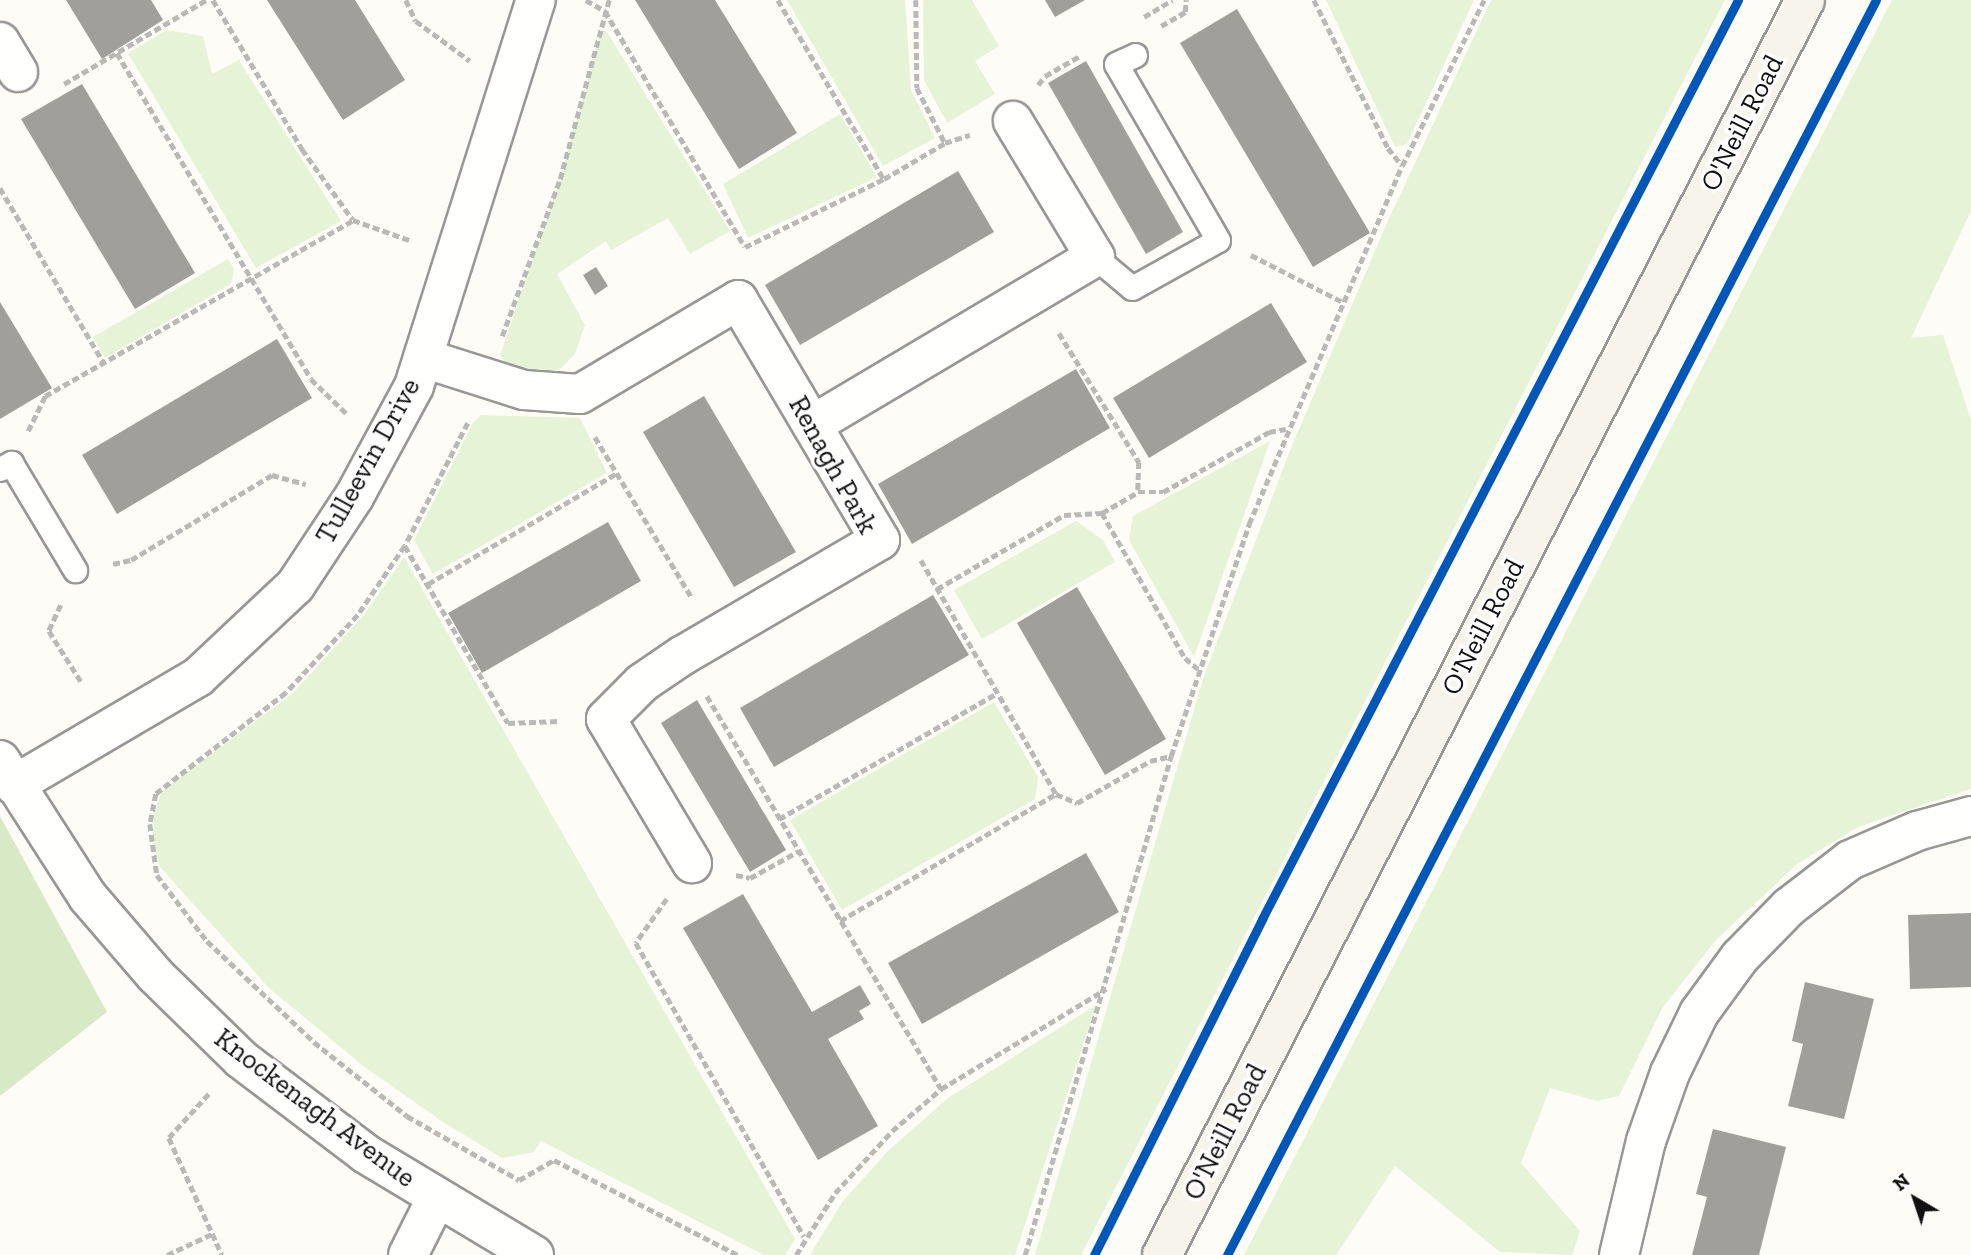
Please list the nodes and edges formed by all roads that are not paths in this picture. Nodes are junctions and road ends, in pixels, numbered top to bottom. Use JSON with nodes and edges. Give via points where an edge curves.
{"nodes":[{"id":1,"x":536,"y":0,"type":"edge"},
{"id":2,"x":1805,"y":0,"type":"edge"},
{"id":3,"x":1135,"y":55,"type":"dead end"},
{"id":4,"x":1013,"y":121,"type":"road end"},
{"id":5,"x":1096,"y":257,"type":"junction"},
{"id":6,"x":423,"y":358,"type":"junction"},
{"id":7,"x":812,"y":425,"type":"junction"},
{"id":8,"x":6,"y":466,"type":"edge"},
{"id":9,"x":75,"y":570,"type":"road end"},
{"id":10,"x":7,"y":773,"type":"edge"},
{"id":11,"x":1971,"y":816,"type":"edge"},
{"id":12,"x":692,"y":863,"type":"road end"},
{"id":13,"x":436,"y":1199,"type":"junction"},
{"id":14,"x":408,"y":1255,"type":"edge"},
{"id":15,"x":534,"y":1255,"type":"edge"},
{"id":16,"x":1162,"y":1255,"type":"edge"},
{"id":17,"x":1619,"y":1255,"type":"edge"}],
"edges":[{"from":1,"to":6,"type":"street","name":"Tulleevin Drive"},
{"from":2,"to":16,"type":"main road","name":"O'Neill Road"},
{"from":3,"to":5,"type":"lane","via":[[1116,64],[1218,240],[1132,288]]},
{"from":4,"to":5,"type":"street"},
{"from":5,"to":7,"type":"street"},
{"from":6,"to":7,"type":"street","name":"Renagh Park","via":[[524,390],[580,394],[738,300]]},
{"from":6,"to":10,"type":"street","name":"Tulleevin Drive","via":[[414,386],[354,497],[295,586],[198,677]]},
{"from":7,"to":12,"type":"street","name":"Renagh Park","via":[[880,540],[642,682],[606,719]]},
{"from":8,"to":9,"type":"lane"},
{"from":10,"to":13,"type":"street","name":"Knockenagh Avenue","via":[[88,897],[155,975],[241,1059],[366,1154]]},
{"from":11,"to":17,"type":"street","via":[[1917,831],[1850,860],[1789,906],[1740,957],[1699,1013],[1670,1073],[1646,1141]]},
{"from":13,"to":14,"type":"street"},
{"from":13,"to":15,"type":"street","name":"Knockenagh Avenue"}]}
